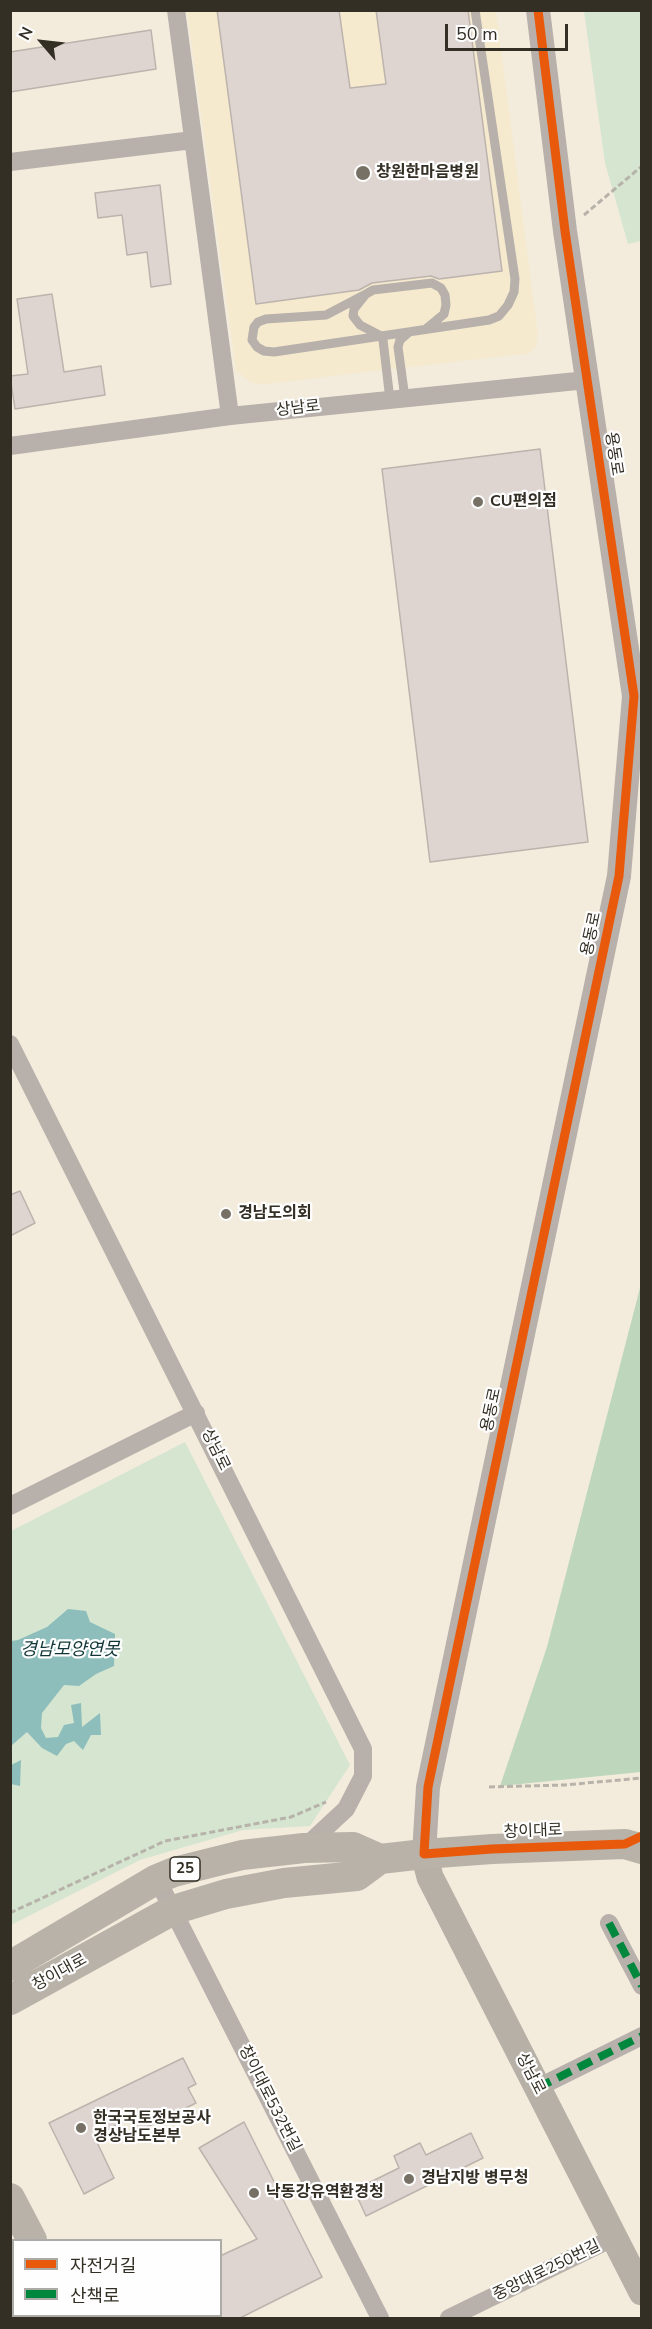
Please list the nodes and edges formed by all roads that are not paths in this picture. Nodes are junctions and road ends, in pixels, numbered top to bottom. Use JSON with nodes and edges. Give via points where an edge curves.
{"nodes":[{"id":1,"x":176,"y":10,"type":"edge"},
{"id":2,"x":475,"y":10,"type":"edge"},
{"id":3,"x":538,"y":10,"type":"edge"},
{"id":4,"x":193,"y":140,"type":"junction"},
{"id":5,"x":10,"y":162,"type":"edge"},
{"id":6,"x":366,"y":294,"type":"junction"},
{"id":7,"x":424,"y":329,"type":"junction"},
{"id":8,"x":381,"y":336,"type":"junction"},
{"id":9,"x":587,"y":380,"type":"junction"},
{"id":10,"x":398,"y":399,"type":"junction"},
{"id":11,"x":230,"y":416,"type":"junction"},
{"id":12,"x":10,"y":446,"type":"edge"},
{"id":13,"x":10,"y":1044,"type":"edge"},
{"id":14,"x":196,"y":1413,"type":"junction"},
{"id":15,"x":10,"y":1506,"type":"edge"},
{"id":16,"x":636,"y":1843,"type":"edge"},
{"id":17,"x":304,"y":1848,"type":"junction"},
{"id":18,"x":424,"y":1854,"type":"junction"},
{"id":19,"x":380,"y":1859,"type":"junction"},
{"id":20,"x":157,"y":1879,"type":"junction"},
{"id":21,"x":173,"y":1910,"type":"junction"},
{"id":22,"x":609,"y":1923,"type":"dead end"},
{"id":23,"x":10,"y":1966,"type":"edge"},
{"id":24,"x":642,"y":1986,"type":"edge"},
{"id":25,"x":10,"y":2000,"type":"edge"},
{"id":26,"x":642,"y":2036,"type":"edge"},
{"id":27,"x":537,"y":2088,"type":"junction"},
{"id":28,"x":10,"y":2198,"type":"edge"},
{"id":29,"x":613,"y":2238,"type":"junction"},
{"id":30,"x":31,"y":2239,"type":"edge"},
{"id":31,"x":640,"y":2286,"type":"edge"},
{"id":32,"x":380,"y":2319,"type":"edge"},
{"id":33,"x":449,"y":2319,"type":"edge"}],
"edges":[{"from":1,"to":4,"type":"street"},
{"from":2,"to":7,"type":"lane","via":[[514,292],[500,316]]},
{"from":3,"to":9,"type":"street","name":"용동로"},
{"from":4,"to":5,"type":"street"},
{"from":4,"to":11,"type":"street"},
{"from":6,"to":7,"type":"lane","via":[[426,283],[441,288],[447,305],[444,314]]},
{"from":6,"to":8,"type":"lane","via":[[353,316],[360,325]]},
{"from":6,"to":8,"type":"lane","via":[[326,315],[258,322],[252,340],[264,351],[274,352]]},
{"from":7,"to":8,"type":"lane"},
{"from":7,"to":10,"type":"lane","via":[[400,340]]},
{"from":8,"to":10,"type":"lane"},
{"from":9,"to":10,"type":"street","name":"상남로"},
{"from":9,"to":18,"type":"street","name":"용동로","via":[[634,696],[619,876],[428,1787]]},
{"from":10,"to":11,"type":"street","name":"상남로"},
{"from":11,"to":12,"type":"street","name":"상남로"},
{"from":13,"to":14,"type":"street","name":"상남로"},
{"from":14,"to":15,"type":"street"},
{"from":14,"to":17,"type":"street","name":"상남로","via":[[363,1749],[363,1776],[346,1809]]},
{"from":16,"to":18,"type":"main road","name":"창이대로"},
{"from":17,"to":19,"type":"main road","name":"창이대로","number":"25","via":[[353,1847]]},
{"from":17,"to":20,"type":"main road","name":"창이대로","number":"25","via":[[242,1855]]},
{"from":18,"to":19,"type":"main road","name":"창이대로"},
{"from":18,"to":27,"type":"main road","name":"상남로","via":[[430,1877]]},
{"from":19,"to":21,"type":"main road","name":"창이대로","via":[[357,1876],[273,1885]]},
{"from":20,"to":21,"type":"street","name":"창이대로532번길"},
{"from":20,"to":23,"type":"main road","name":"창이대로","number":"25"},
{"from":21,"to":25,"type":"main road","name":"창이대로"},
{"from":21,"to":32,"type":"street","name":"창이대로532번길"},
{"from":22,"to":24,"type":"street"},
{"from":26,"to":27,"type":"street"},
{"from":27,"to":29,"type":"main road","name":"상남로"},
{"from":28,"to":30,"type":"main road"},
{"from":29,"to":31,"type":"main road","name":"상남로"},
{"from":29,"to":33,"type":"street","name":"중앙대로250번길"}]}
